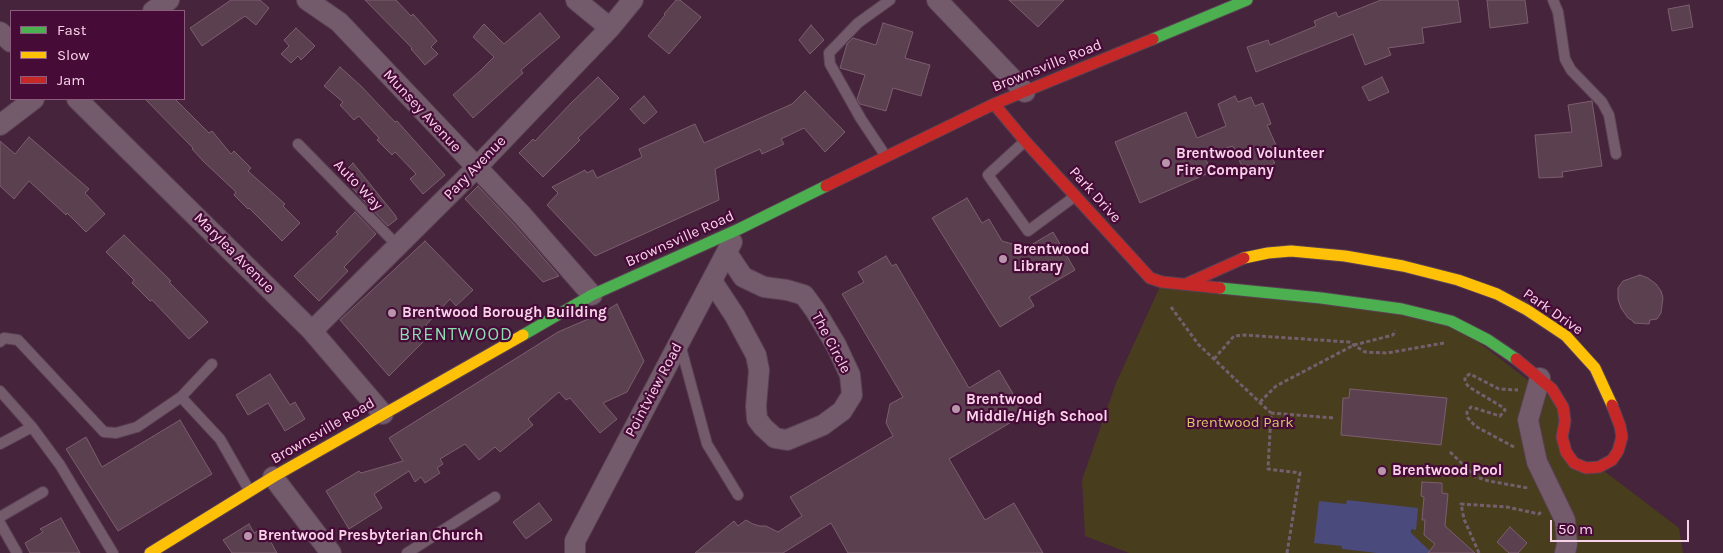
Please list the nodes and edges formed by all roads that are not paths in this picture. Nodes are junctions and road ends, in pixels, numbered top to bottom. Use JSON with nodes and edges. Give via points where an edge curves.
{"nodes":[{"id":1,"x":169,"y":0,"type":"edge"},
{"id":2,"x":307,"y":0,"type":"edge"},
{"id":3,"x":576,"y":0,"type":"edge"},
{"id":4,"x":633,"y":0,"type":"edge"},
{"id":5,"x":890,"y":0,"type":"edge"},
{"id":6,"x":937,"y":0,"type":"edge"},
{"id":7,"x":1247,"y":0,"type":"edge"},
{"id":8,"x":1553,"y":0,"type":"edge"},
{"id":9,"x":154,"y":10,"type":"edge"},
{"id":10,"x":610,"y":28,"type":"junction"},
{"id":11,"x":0,"y":32,"type":"edge"},
{"id":12,"x":10,"y":41,"type":"edge"},
{"id":13,"x":1025,"y":92,"type":"junction"},
{"id":14,"x":33,"y":100,"type":"edge"},
{"id":15,"x":78,"y":100,"type":"edge"},
{"id":16,"x":994,"y":104,"type":"junction"},
{"id":17,"x":0,"y":125,"type":"edge"},
{"id":18,"x":1025,"y":141,"type":"junction"},
{"id":19,"x":298,"y":144,"type":"dead end"},
{"id":20,"x":1616,"y":154,"type":"dead end"},
{"id":21,"x":886,"y":157,"type":"junction"},
{"id":22,"x":476,"y":168,"type":"junction"},
{"id":23,"x":1076,"y":196,"type":"junction"},
{"id":24,"x":739,"y":229,"type":"junction"},
{"id":25,"x":398,"y":246,"type":"junction"},
{"id":26,"x":727,"y":253,"type":"junction"},
{"id":27,"x":712,"y":281,"type":"junction"},
{"id":28,"x":1186,"y":284,"type":"junction"},
{"id":29,"x":592,"y":295,"type":"junction"},
{"id":30,"x":312,"y":331,"type":"junction"},
{"id":31,"x":0,"y":342,"type":"edge"},
{"id":32,"x":679,"y":343,"type":"junction"},
{"id":33,"x":212,"y":364,"type":"dead end"},
{"id":34,"x":1538,"y":384,"type":"junction"},
{"id":35,"x":0,"y":391,"type":"edge"},
{"id":36,"x":181,"y":397,"type":"junction"},
{"id":37,"x":382,"y":414,"type":"junction"},
{"id":38,"x":32,"y":427,"type":"junction"},
{"id":39,"x":0,"y":444,"type":"edge"},
{"id":40,"x":273,"y":477,"type":"junction"},
{"id":41,"x":250,"y":491,"type":"junction"},
{"id":42,"x":43,"y":492,"type":"dead end"},
{"id":43,"x":738,"y":495,"type":"dead end"},
{"id":44,"x":495,"y":498,"type":"dead end"},
{"id":45,"x":0,"y":517,"type":"edge"},
{"id":46,"x":0,"y":523,"type":"edge"},
{"id":47,"x":578,"y":549,"type":"edge"},
{"id":48,"x":17,"y":553,"type":"edge"},
{"id":49,"x":113,"y":553,"type":"edge"},
{"id":50,"x":150,"y":553,"type":"edge"},
{"id":51,"x":331,"y":553,"type":"edge"},
{"id":52,"x":407,"y":553,"type":"edge"},
{"id":53,"x":1565,"y":553,"type":"edge"}],
"edges":[{"from":1,"to":9,"type":"street"},
{"from":2,"to":22,"type":"street","name":"Munsey Avenue","via":[[339,22]]},
{"from":3,"to":10,"type":"street"},
{"from":4,"to":10,"type":"street","name":"Pary Avenue"},
{"from":5,"to":21,"type":"lane","via":[[858,23],[829,53],[830,64]]},
{"from":6,"to":13,"type":"street"},
{"from":7,"to":13,"type":"street","name":"Brownsville Road"},
{"from":8,"to":20,"type":"lane","via":[[1558,12],[1565,59],[1571,70],[1602,102],[1609,115]]},
{"from":10,"to":22,"type":"street","name":"Pary Avenue"},
{"from":11,"to":12,"type":"street"},
{"from":13,"to":16,"type":"street","name":"Brownsville Road"},
{"from":14,"to":17,"type":"street"},
{"from":15,"to":30,"type":"street","name":"Marylea Avenue"},
{"from":16,"to":18,"type":"street","name":"Park Drive"},
{"from":16,"to":21,"type":"street","name":"Brownsville Road"},
{"from":18,"to":23,"type":"street","name":"Park Drive"},
{"from":18,"to":23,"type":"lane","via":[[988,175],[1028,231]]},
{"from":19,"to":25,"type":"lane","name":"Auto Way"},
{"from":21,"to":24,"type":"street","name":"Brownsville Road"},
{"from":22,"to":25,"type":"street","name":"Pary Avenue"},
{"from":22,"to":29,"type":"street","name":"Munsey Avenue"},
{"from":23,"to":28,"type":"street","name":"Park Drive","via":[[1150,278]]},
{"from":24,"to":26,"type":"street","name":"Pointview Road"},
{"from":24,"to":29,"type":"street","name":"Brownsville Road"},
{"from":25,"to":30,"type":"street","name":"Pary Avenue"},
{"from":26,"to":27,"type":"street","name":"Pointview Road"},
{"from":26,"to":27,"type":"street","name":"The Circle","via":[[743,277],[764,287],[804,295],[815,310],[850,375],[852,395],[842,411],[823,425],[787,440],[775,438],[763,427],[757,419],[759,370],[756,355]]},
{"from":27,"to":32,"type":"street","name":"Pointview Road"},
{"from":28,"to":34,"type":"street","name":"Park Drive","via":[[1402,309],[1451,321],[1523,362]]},
{"from":28,"to":34,"type":"street","name":"Park Drive","via":[[1247,257],[1291,250],[1403,266],[1497,294],[1566,336],[1595,368],[1620,426],[1622,437],[1612,460],[1599,467],[1586,468],[1574,463],[1566,452],[1562,437],[1563,407],[1552,389]]},
{"from":29,"to":37,"type":"street","name":"Brownsville Road"},
{"from":30,"to":37,"type":"street","name":"Marylea Avenue"},
{"from":31,"to":36,"type":"lane","via":[[4,338],[18,340],[104,432],[116,433],[137,427]]},
{"from":32,"to":43,"type":"lane","via":[[707,444]]},
{"from":32,"to":47,"type":"street","name":"Pointview Road"},
{"from":33,"to":36,"type":"lane"},
{"from":34,"to":53,"type":"street","via":[[1528,420],[1537,462],[1565,520],[1568,544]]},
{"from":35,"to":38,"type":"lane"},
{"from":36,"to":41,"type":"lane","via":[[220,439]]},
{"from":37,"to":40,"type":"street","name":"Brownsville Road"},
{"from":38,"to":39,"type":"lane"},
{"from":38,"to":49,"type":"lane","via":[[60,465]]},
{"from":40,"to":41,"type":"street","name":"Brownsville Road"},
{"from":40,"to":51,"type":"street"},
{"from":41,"to":50,"type":"street","name":"Brownsville Road"},
{"from":42,"to":45,"type":"lane"},
{"from":44,"to":52,"type":"lane"},
{"from":46,"to":48,"type":"lane"}]}
